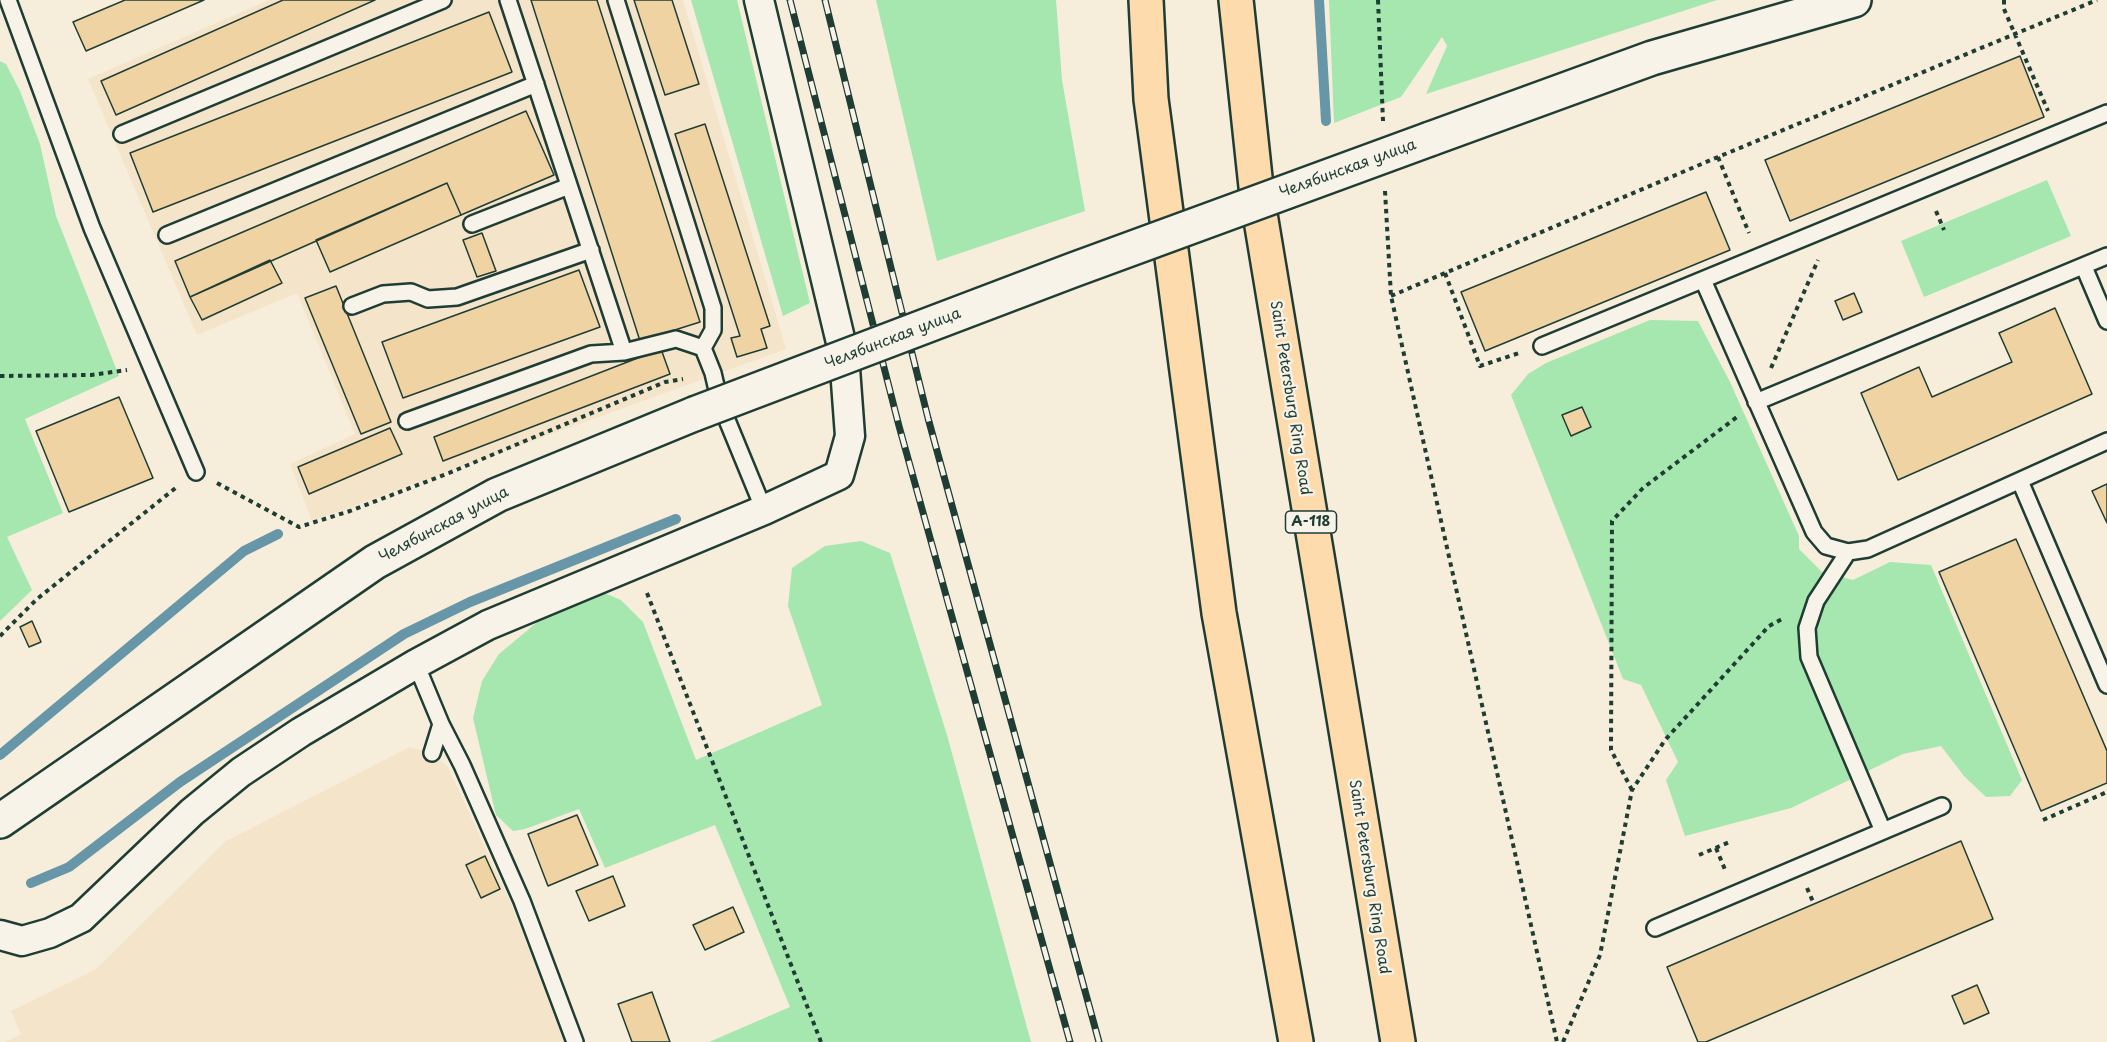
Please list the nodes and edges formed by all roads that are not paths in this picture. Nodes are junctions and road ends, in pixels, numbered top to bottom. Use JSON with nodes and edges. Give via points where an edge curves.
{"nodes":[{"id":1,"x":8,"y":0,"type":"edge"},
{"id":2,"x":443,"y":0,"type":"edge"},
{"id":3,"x":508,"y":0,"type":"edge"},
{"id":4,"x":616,"y":0,"type":"edge"},
{"id":5,"x":759,"y":0,"type":"edge"},
{"id":6,"x":1146,"y":0,"type":"edge"},
{"id":7,"x":1236,"y":0,"type":"edge"},
{"id":8,"x":1854,"y":0,"type":"edge"},
{"id":9,"x":536,"y":84,"type":"junction"},
{"id":10,"x":2107,"y":113,"type":"edge"},
{"id":11,"x":122,"y":134,"type":"dead end"},
{"id":12,"x":569,"y":186,"type":"junction"},
{"id":13,"x":472,"y":224,"type":"dead end"},
{"id":14,"x":167,"y":235,"type":"dead end"},
{"id":15,"x":591,"y":250,"type":"junction"},
{"id":16,"x":2107,"y":256,"type":"edge"},
{"id":17,"x":2084,"y":267,"type":"junction"},
{"id":18,"x":1702,"y":280,"type":"junction"},
{"id":19,"x":352,"y":306,"type":"dead end"},
{"id":20,"x":2107,"y":321,"type":"edge"},
{"id":21,"x":1542,"y":346,"type":"road end"},
{"id":22,"x":703,"y":348,"type":"junction"},
{"id":23,"x":624,"y":352,"type":"junction"},
{"id":24,"x":844,"y":355,"type":"junction"},
{"id":25,"x":1756,"y":402,"type":"junction"},
{"id":26,"x":707,"y":408,"type":"junction"},
{"id":27,"x":407,"y":421,"type":"dead end"},
{"id":28,"x":2107,"y":441,"type":"edge"},
{"id":29,"x":196,"y":472,"type":"road end"},
{"id":30,"x":2020,"y":481,"type":"junction"},
{"id":31,"x":764,"y":510,"type":"junction"},
{"id":32,"x":1848,"y":552,"type":"junction"},
{"id":33,"x":416,"y":664,"type":"junction"},
{"id":34,"x":2107,"y":685,"type":"edge"},
{"id":35,"x":441,"y":724,"type":"junction"},
{"id":36,"x":432,"y":753,"type":"dead end"},
{"id":37,"x":1942,"y":806,"type":"dead end"},
{"id":38,"x":0,"y":821,"type":"edge"},
{"id":39,"x":1883,"y":831,"type":"junction"},
{"id":40,"x":1655,"y":928,"type":"dead end"},
{"id":41,"x":0,"y":935,"type":"edge"},
{"id":42,"x":575,"y":1042,"type":"edge"},
{"id":43,"x":1296,"y":1042,"type":"edge"},
{"id":44,"x":1398,"y":1042,"type":"edge"}],
"edges":[{"from":1,"to":29,"type":"lane","via":[[92,228]]},
{"from":2,"to":11,"type":"lane"},
{"from":3,"to":9,"type":"lane"},
{"from":4,"to":22,"type":"lane","via":[[713,308],[713,330]]},
{"from":5,"to":24,"type":"street"},
{"from":6,"to":43,"type":"highway","via":[[1151,99],[1219,613]]},
{"from":7,"to":44,"type":"highway","name":"Saint Petersburg Ring Road","number":"А-118","via":[[1257,196]]},
{"from":8,"to":26,"type":"street","name":"Челябинская улица","bridge":true,"via":[[1652,57]]},
{"from":9,"to":12,"type":"lane"},
{"from":9,"to":14,"type":"lane"},
{"from":10,"to":18,"type":"lane"},
{"from":12,"to":13,"type":"lane"},
{"from":12,"to":15,"type":"lane"},
{"from":15,"to":19,"type":"lane","via":[[457,297],[428,299],[411,292],[383,294]]},
{"from":15,"to":23,"type":"lane"},
{"from":16,"to":17,"type":"lane"},
{"from":17,"to":20,"type":"lane"},
{"from":17,"to":25,"type":"lane"},
{"from":18,"to":21,"type":"lane"},
{"from":18,"to":25,"type":"lane"},
{"from":22,"to":23,"type":"lane","via":[[676,339]]},
{"from":22,"to":26,"type":"lane"},
{"from":23,"to":27,"type":"lane","via":[[591,354]]},
{"from":24,"to":26,"type":"lane"},
{"from":24,"to":31,"type":"street","via":[[850,436],[839,475]]},
{"from":25,"to":32,"type":"lane","via":[[1814,532],[1826,546]]},
{"from":26,"to":31,"type":"lane"},
{"from":26,"to":38,"type":"street","name":"Челябинская улица","via":[[497,495],[375,561]]},
{"from":28,"to":30,"type":"lane"},
{"from":30,"to":32,"type":"lane","via":[[1868,549]]},
{"from":30,"to":34,"type":"lane"},
{"from":31,"to":33,"type":"street","via":[[488,626]]},
{"from":32,"to":39,"type":"lane","via":[[1816,601],[1808,628],[1809,657]]},
{"from":33,"to":35,"type":"lane"},
{"from":33,"to":41,"type":"street","via":[[241,772],[192,812],[81,918],[50,933],[22,940]]},
{"from":35,"to":36,"type":"lane"},
{"from":35,"to":42,"type":"lane","via":[[522,901]]},
{"from":37,"to":39,"type":"lane"},
{"from":39,"to":40,"type":"lane"}]}
